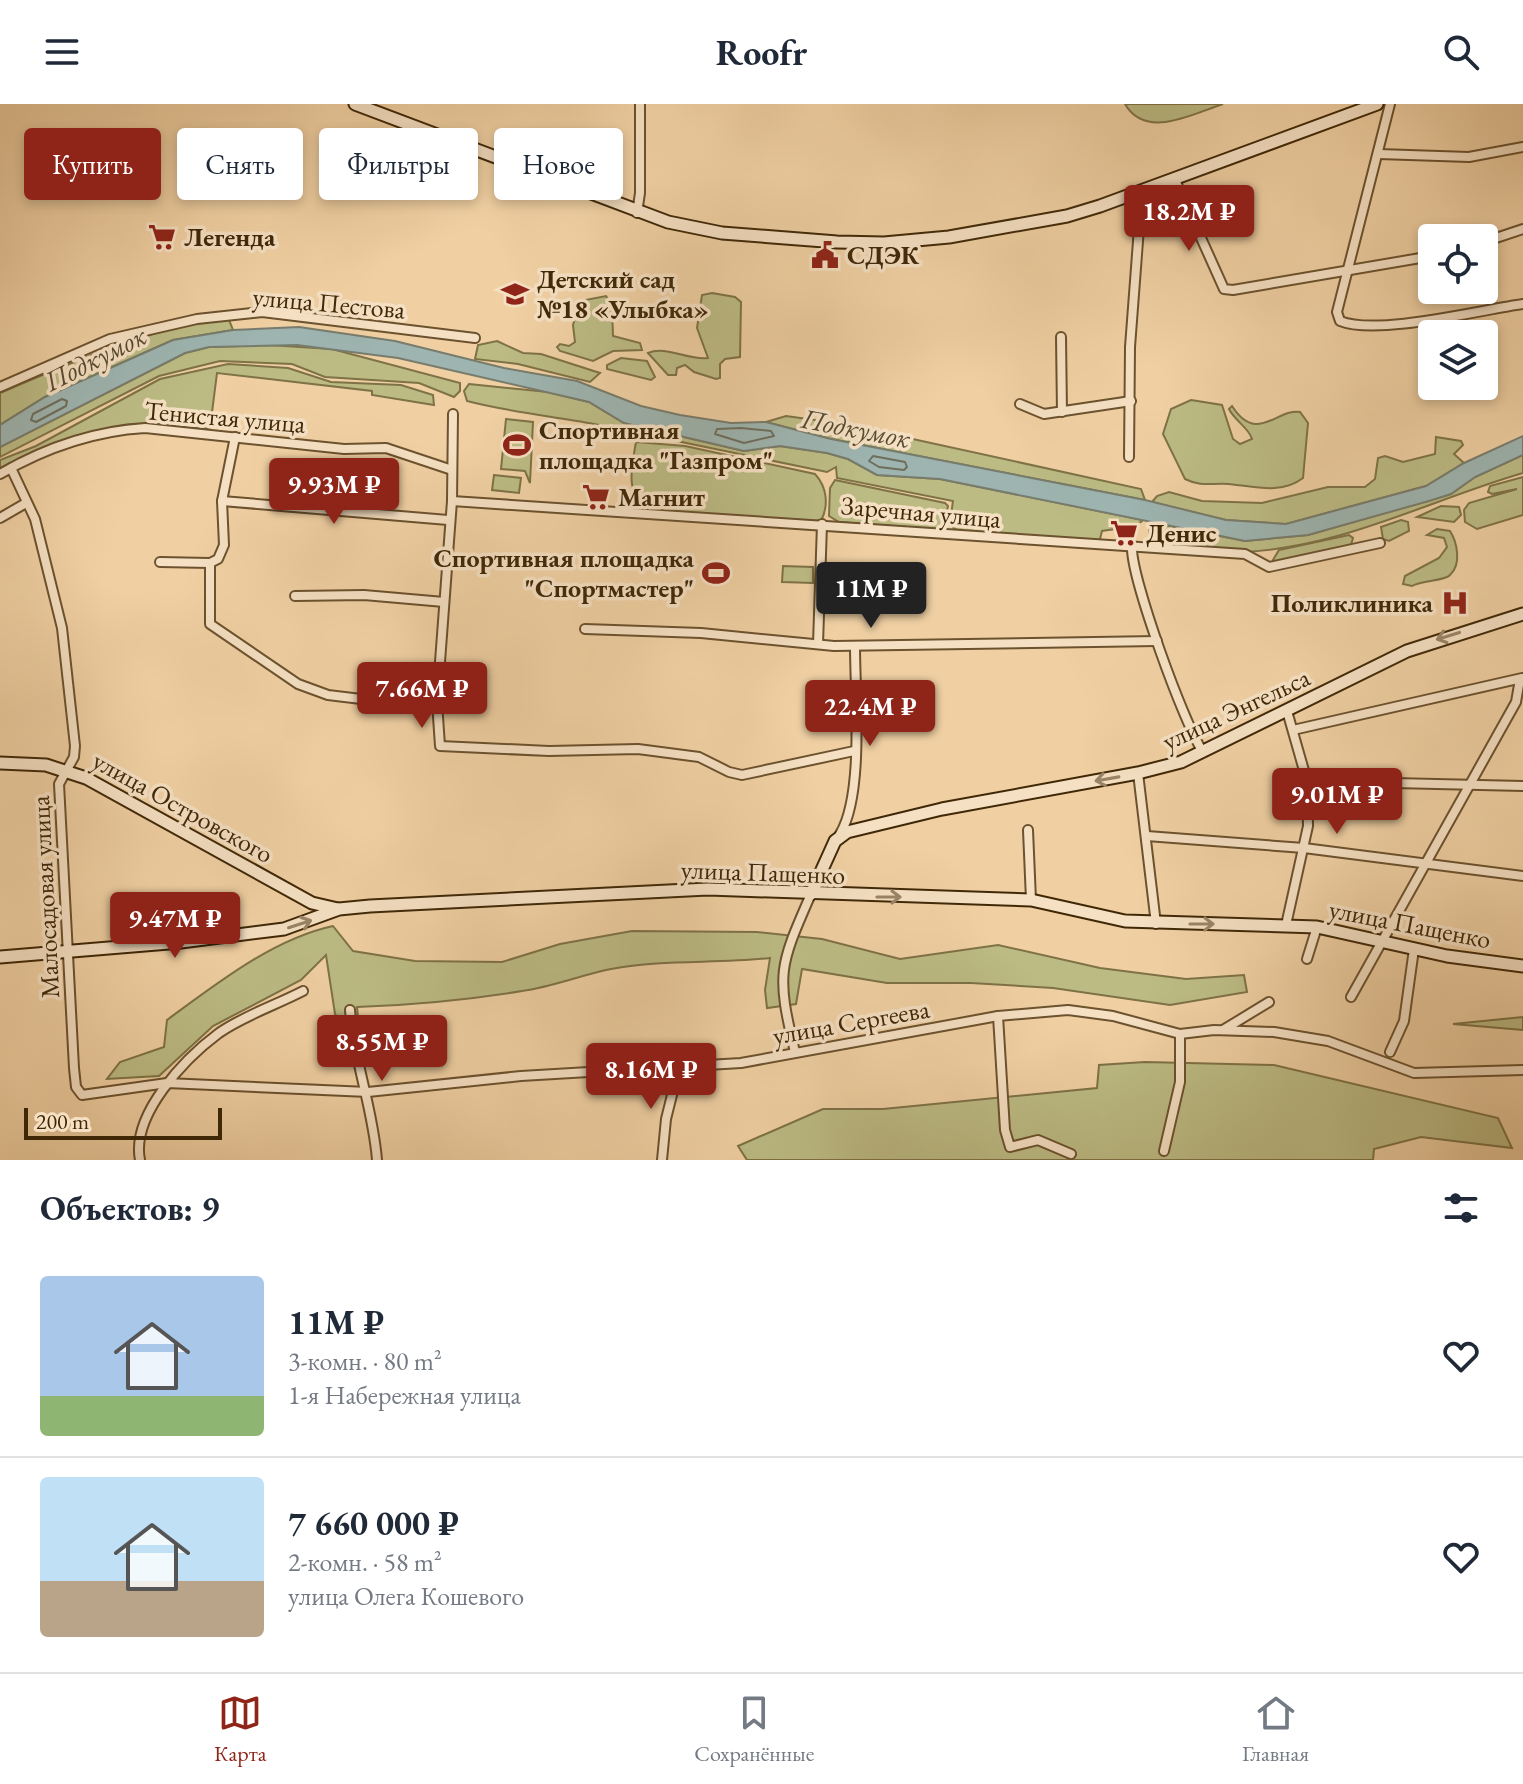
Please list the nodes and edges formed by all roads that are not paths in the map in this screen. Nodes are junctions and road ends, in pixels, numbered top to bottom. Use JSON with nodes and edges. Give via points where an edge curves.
{"nodes":[{"id":1,"x":355,"y":104,"type":"edge"},
{"id":2,"x":640,"y":104,"type":"edge"},
{"id":3,"x":1377,"y":104,"type":"edge"},
{"id":4,"x":1390,"y":104,"type":"edge"},
{"id":5,"x":1523,"y":147,"type":"edge"},
{"id":6,"x":1379,"y":154,"type":"junction"},
{"id":7,"x":1175,"y":180,"type":"junction"},
{"id":8,"x":1136,"y":193,"type":"junction"},
{"id":9,"x":637,"y":213,"type":"junction"},
{"id":10,"x":1523,"y":229,"type":"edge"},
{"id":11,"x":1498,"y":237,"type":"edge"},
{"id":12,"x":1418,"y":258,"type":"edge"},
{"id":13,"x":1347,"y":271,"type":"junction"},
{"id":14,"x":1523,"y":304,"type":"edge"},
{"id":15,"x":1061,"y":337,"type":"dead end"},
{"id":16,"x":475,"y":338,"type":"dead end"},
{"id":17,"x":0,"y":387,"type":"edge"},
{"id":18,"x":1131,"y":401,"type":"junction"},
{"id":19,"x":1020,"y":404,"type":"dead end"},
{"id":20,"x":1062,"y":412,"type":"junction"},
{"id":21,"x":453,"y":414,"type":"dead end"},
{"id":22,"x":235,"y":437,"type":"junction"},
{"id":23,"x":1129,"y":457,"type":"dead end"},
{"id":24,"x":11,"y":468,"type":"junction"},
{"id":25,"x":452,"y":470,"type":"junction"},
{"id":26,"x":0,"y":474,"type":"edge"},
{"id":27,"x":222,"y":501,"type":"junction"},
{"id":28,"x":452,"y":501,"type":"junction"},
{"id":29,"x":26,"y":503,"type":"junction"},
{"id":30,"x":0,"y":518,"type":"edge"},
{"id":31,"x":448,"y":520,"type":"junction"},
{"id":32,"x":822,"y":524,"type":"junction"},
{"id":33,"x":1380,"y":543,"type":"dead end"},
{"id":34,"x":1132,"y":547,"type":"junction"},
{"id":35,"x":160,"y":562,"type":"dead end"},
{"id":36,"x":210,"y":563,"type":"junction"},
{"id":37,"x":295,"y":596,"type":"dead end"},
{"id":38,"x":444,"y":602,"type":"junction"},
{"id":39,"x":1523,"y":614,"type":"edge"},
{"id":40,"x":585,"y":629,"type":"dead end"},
{"id":41,"x":1157,"y":641,"type":"junction"},
{"id":42,"x":818,"y":644,"type":"junction"},
{"id":43,"x":855,"y":646,"type":"junction"},
{"id":44,"x":1522,"y":678,"type":"edge"},
{"id":45,"x":437,"y":702,"type":"junction"},
{"id":46,"x":1287,"y":711,"type":"junction"},
{"id":47,"x":1293,"y":730,"type":"junction"},
{"id":48,"x":854,"y":751,"type":"junction"},
{"id":49,"x":1203,"y":752,"type":"junction"},
{"id":50,"x":0,"y":763,"type":"edge"},
{"id":51,"x":67,"y":770,"type":"junction"},
{"id":52,"x":1138,"y":773,"type":"junction"},
{"id":53,"x":1307,"y":781,"type":"junction"},
{"id":54,"x":1469,"y":785,"type":"junction"},
{"id":55,"x":1523,"y":786,"type":"edge"},
{"id":56,"x":848,"y":819,"type":"junction"},
{"id":57,"x":863,"y":827,"type":"junction"},
{"id":58,"x":1028,"y":830,"type":"dead end"},
{"id":59,"x":1147,"y":836,"type":"junction"},
{"id":60,"x":837,"y":838,"type":"junction"},
{"id":61,"x":1304,"y":848,"type":"junction"},
{"id":62,"x":1424,"y":862,"type":"junction"},
{"id":63,"x":1523,"y":876,"type":"edge"},
{"id":64,"x":811,"y":894,"type":"junction"},
{"id":65,"x":1031,"y":900,"type":"junction"},
{"id":66,"x":339,"y":909,"type":"junction"},
{"id":67,"x":1156,"y":924,"type":"junction"},
{"id":68,"x":1286,"y":925,"type":"junction"},
{"id":69,"x":1317,"y":927,"type":"junction"},
{"id":70,"x":1384,"y":940,"type":"junction"},
{"id":71,"x":68,"y":949,"type":"junction"},
{"id":72,"x":1414,"y":949,"type":"junction"},
{"id":73,"x":0,"y":957,"type":"edge"},
{"id":74,"x":1307,"y":959,"type":"dead end"},
{"id":75,"x":1523,"y":966,"type":"edge"},
{"id":76,"x":303,"y":991,"type":"dead end"},
{"id":77,"x":1351,"y":997,"type":"dead end"},
{"id":78,"x":1269,"y":1002,"type":"dead end"},
{"id":79,"x":350,"y":1010,"type":"dead end"},
{"id":80,"x":998,"y":1016,"type":"junction"},
{"id":81,"x":1222,"y":1030,"type":"junction"},
{"id":82,"x":1180,"y":1034,"type":"junction"},
{"id":83,"x":795,"y":1052,"type":"junction"},
{"id":84,"x":1390,"y":1052,"type":"dead end"},
{"id":85,"x":679,"y":1067,"type":"junction"},
{"id":86,"x":1523,"y":1070,"type":"edge"},
{"id":87,"x":167,"y":1083,"type":"junction"},
{"id":88,"x":368,"y":1092,"type":"junction"},
{"id":89,"x":82,"y":1095,"type":"joint"},
{"id":90,"x":1164,"y":1151,"type":"dead end"},
{"id":91,"x":1071,"y":1154,"type":"dead end"},
{"id":92,"x":140,"y":1160,"type":"edge"},
{"id":93,"x":377,"y":1160,"type":"edge"},
{"id":94,"x":662,"y":1160,"type":"edge"}],
"edges":[{"from":1,"to":9,"type":"street"},
{"from":2,"to":9,"type":"street"},
{"from":3,"to":7,"type":"street"},
{"from":4,"to":6,"type":"street"},
{"from":5,"to":6,"type":"street","via":[[1469,157]]},
{"from":6,"to":13,"type":"street"},
{"from":7,"to":8,"type":"street"},
{"from":7,"to":13,"type":"street","via":[[1224,289]]},
{"from":8,"to":9,"type":"street","via":[[1052,219],[884,243],[722,233]]},
{"from":8,"to":18,"type":"street"},
{"from":10,"to":11,"type":"street"},
{"from":12,"to":13,"type":"street"},
{"from":13,"to":14,"type":"street","via":[[1337,312],[1340,321],[1354,325]]},
{"from":15,"to":20,"type":"street"},
{"from":16,"to":17,"type":"street","name":"улица Пестова","via":[[262,312],[210,317],[110,339]]},
{"from":18,"to":20,"type":"street"},
{"from":18,"to":23,"type":"street"},
{"from":19,"to":20,"type":"street","via":[[1044,414]]},
{"from":21,"to":25,"type":"street"},
{"from":22,"to":24,"type":"street","name":"Тенистая улица","via":[[120,429],[72,440]]},
{"from":22,"to":25,"type":"street","name":"Тенистая улица","via":[[344,449],[386,448]]},
{"from":22,"to":27,"type":"street"},
{"from":24,"to":26,"type":"street","name":"Тенистая улица"},
{"from":24,"to":29,"type":"street","name":"Малосадовая улица"},
{"from":25,"to":28,"type":"street"},
{"from":27,"to":31,"type":"street"},
{"from":27,"to":36,"type":"street","via":[[224,545]]},
{"from":28,"to":31,"type":"street"},
{"from":28,"to":32,"type":"street","name":"Заречная улица"},
{"from":29,"to":30,"type":"street"},
{"from":29,"to":51,"type":"street","name":"Малосадовая улица","via":[[51,571],[62,628],[75,746]]},
{"from":31,"to":38,"type":"street"},
{"from":32,"to":34,"type":"street","name":"Заречная улица"},
{"from":32,"to":42,"type":"street"},
{"from":33,"to":34,"type":"street","name":"Заречная улица","via":[[1280,567],[1260,564],[1245,554]]},
{"from":34,"to":41,"type":"street","via":[[1134,574]]},
{"from":35,"to":36,"type":"street"},
{"from":36,"to":45,"type":"street","via":[[210,624],[298,684],[328,695]]},
{"from":37,"to":38,"type":"street"},
{"from":38,"to":45,"type":"street"},
{"from":39,"to":46,"type":"street","name":"улица Энгельса","one_way":true,"via":[[1407,651]]},
{"from":40,"to":42,"type":"street"},
{"from":41,"to":43,"type":"street"},
{"from":41,"to":49,"type":"street"},
{"from":42,"to":43,"type":"street"},
{"from":43,"to":48,"type":"street"},
{"from":44,"to":47,"type":"street"},
{"from":44,"to":54,"type":"street","via":[[1516,702]]},
{"from":45,"to":48,"type":"street","via":[[440,746],[649,750],[699,757],[742,775]]},
{"from":46,"to":47,"type":"street"},
{"from":46,"to":49,"type":"street","name":"улица Энгельса"},
{"from":47,"to":53,"type":"street"},
{"from":48,"to":56,"type":"street"},
{"from":49,"to":52,"type":"street","name":"улица Энгельса"},
{"from":50,"to":51,"type":"street","name":"улица Островского"},
{"from":51,"to":66,"type":"street","name":"улица Островского","via":[[312,903]]},
{"from":51,"to":71,"type":"street","name":"Малосадовая улица","via":[[59,784]]},
{"from":52,"to":57,"type":"street","name":"улица Энгельса","one_way":true},
{"from":52,"to":59,"type":"street"},
{"from":53,"to":54,"type":"street"},
{"from":53,"to":61,"type":"street"},
{"from":54,"to":55,"type":"street"},
{"from":54,"to":62,"type":"street"},
{"from":56,"to":57,"type":"street"},
{"from":56,"to":60,"type":"street"},
{"from":57,"to":60,"type":"street","name":"улица Энгельса"},
{"from":58,"to":65,"type":"street"},
{"from":59,"to":61,"type":"street"},
{"from":59,"to":67,"type":"street"},
{"from":60,"to":64,"type":"street"},
{"from":61,"to":62,"type":"street"},
{"from":61,"to":68,"type":"street"},
{"from":62,"to":63,"type":"street"},
{"from":62,"to":70,"type":"street"},
{"from":64,"to":65,"type":"street","name":"улица Пащенко","one_way":true},
{"from":64,"to":66,"type":"street","name":"улица Пащенко","via":[[708,889]]},
{"from":64,"to":83,"type":"street","via":[[782,963],[781,992]]},
{"from":65,"to":67,"type":"street","name":"улица Пащенко","via":[[1101,918]]},
{"from":71,"to":66,"type":"street","name":"улица Пащенко","one_way":true,"via":[[284,929]]},
{"from":67,"to":68,"type":"street","name":"улица Пащенко","one_way":true},
{"from":68,"to":69,"type":"street","name":"улица Пащенко"},
{"from":69,"to":70,"type":"street","name":"улица Пащенко"},
{"from":69,"to":74,"type":"street"},
{"from":70,"to":72,"type":"street","name":"улица Пащенко"},
{"from":70,"to":77,"type":"street"},
{"from":71,"to":73,"type":"street","name":"улица Пащенко"},
{"from":71,"to":89,"type":"street","name":"Малосадовая улица","via":[[75,1080]]},
{"from":72,"to":75,"type":"street","name":"улица Пащенко"},
{"from":72,"to":84,"type":"street","via":[[1404,1021]]},
{"from":76,"to":87,"type":"street","via":[[219,1033]]},
{"from":78,"to":81,"type":"street"},
{"from":79,"to":88,"type":"street","via":[[352,1041]]},
{"from":80,"to":82,"type":"street","name":"улица Сергеева","via":[[1068,1010]]},
{"from":80,"to":83,"type":"street","name":"улица Сергеева"},
{"from":80,"to":91,"type":"street","via":[[1010,1147],[1038,1140]]},
{"from":81,"to":82,"type":"street","name":"улица Сергеева"},
{"from":81,"to":86,"type":"street","name":"улица Сергеева","via":[[1328,1041],[1414,1073]]},
{"from":82,"to":90,"type":"street","via":[[1180,1082]]},
{"from":83,"to":85,"type":"street","name":"улица Сергеева"},
{"from":85,"to":88,"type":"street","name":"улица Сергеева"},
{"from":85,"to":94,"type":"street"},
{"from":87,"to":88,"type":"street","name":"улица Сергеева"},
{"from":87,"to":89,"type":"street","name":"улица Сергеева"},
{"from":87,"to":92,"type":"street","via":[[139,1131]]},
{"from":88,"to":93,"type":"street"}]}
